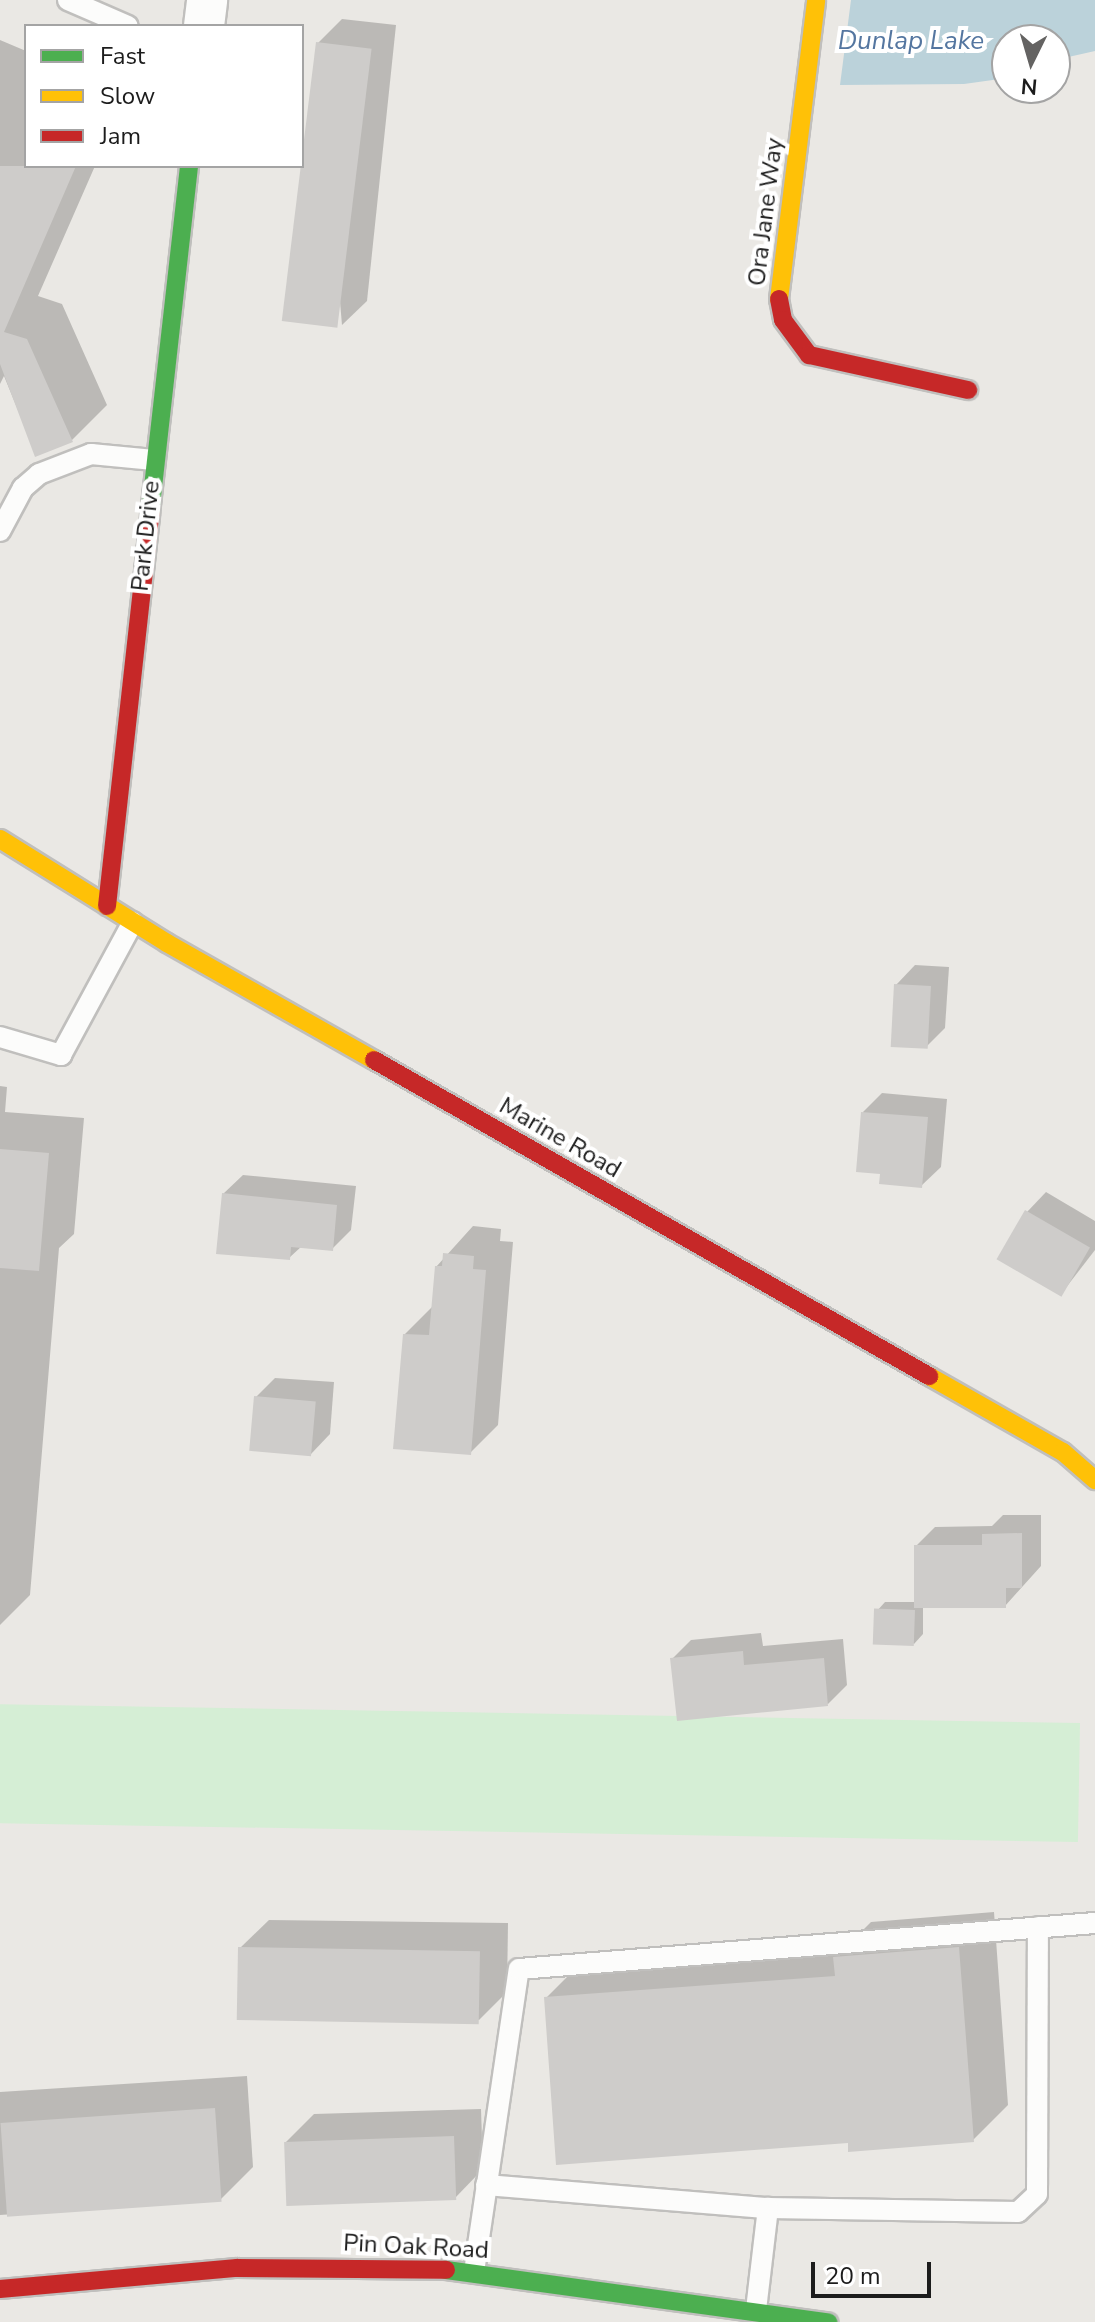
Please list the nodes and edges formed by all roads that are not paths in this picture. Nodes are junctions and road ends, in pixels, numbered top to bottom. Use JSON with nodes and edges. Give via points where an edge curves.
{"nodes":[{"id":1,"x":68,"y":0,"type":"edge"},
{"id":2,"x":207,"y":0,"type":"edge"},
{"id":3,"x":816,"y":0,"type":"edge"},
{"id":4,"x":123,"y":24,"type":"edge"},
{"id":5,"x":204,"y":24,"type":"edge"},
{"id":6,"x":189,"y":168,"type":"edge"},
{"id":7,"x":968,"y":390,"type":"dead end"},
{"id":8,"x":154,"y":460,"type":"junction"},
{"id":9,"x":0,"y":531,"type":"edge"},
{"id":10,"x":0,"y":839,"type":"edge"},
{"id":11,"x":107,"y":906,"type":"junction"},
{"id":12,"x":133,"y":922,"type":"junction"},
{"id":13,"x":0,"y":1037,"type":"edge"},
{"id":14,"x":1095,"y":1480,"type":"edge"},
{"id":15,"x":1095,"y":1923,"type":"edge"},
{"id":16,"x":1038,"y":1927,"type":"junction"},
{"id":17,"x":486,"y":2185,"type":"junction"},
{"id":18,"x":768,"y":2208,"type":"junction"},
{"id":19,"x":474,"y":2272,"type":"junction"},
{"id":20,"x":0,"y":2289,"type":"edge"},
{"id":21,"x":756,"y":2310,"type":"junction"},
{"id":22,"x":828,"y":2322,"type":"edge"}],
"edges":[{"from":1,"to":4,"type":"lane"},
{"from":2,"to":5,"type":"street"},
{"from":3,"to":7,"type":"street","name":"Ora Jane Way","via":[[779,300],[783,320],[809,355]]},
{"from":6,"to":8,"type":"street","name":"Park Drive"},
{"from":8,"to":9,"type":"lane","via":[[91,454],[39,474],[23,488]]},
{"from":8,"to":11,"type":"street","name":"Park Drive"},
{"from":10,"to":11,"type":"street","name":"Marine Road"},
{"from":11,"to":12,"type":"street","name":"Marine Road"},
{"from":12,"to":13,"type":"lane","via":[[61,1055]]},
{"from":12,"to":14,"type":"street","name":"Marine Road","via":[[1063,1452]]},
{"from":15,"to":16,"type":"lane"},
{"from":16,"to":17,"type":"lane","via":[[519,1969]]},
{"from":16,"to":18,"type":"lane","via":[[1037,2194],[1018,2212]]},
{"from":17,"to":18,"type":"lane"},
{"from":17,"to":19,"type":"lane"},
{"from":18,"to":21,"type":"lane"},
{"from":19,"to":20,"type":"street","name":"Pin Oak Road","via":[[366,2266],[237,2268]]},
{"from":19,"to":21,"type":"street","name":"Pin Oak Road"},
{"from":21,"to":22,"type":"street","name":"Pin Oak Road"}]}
